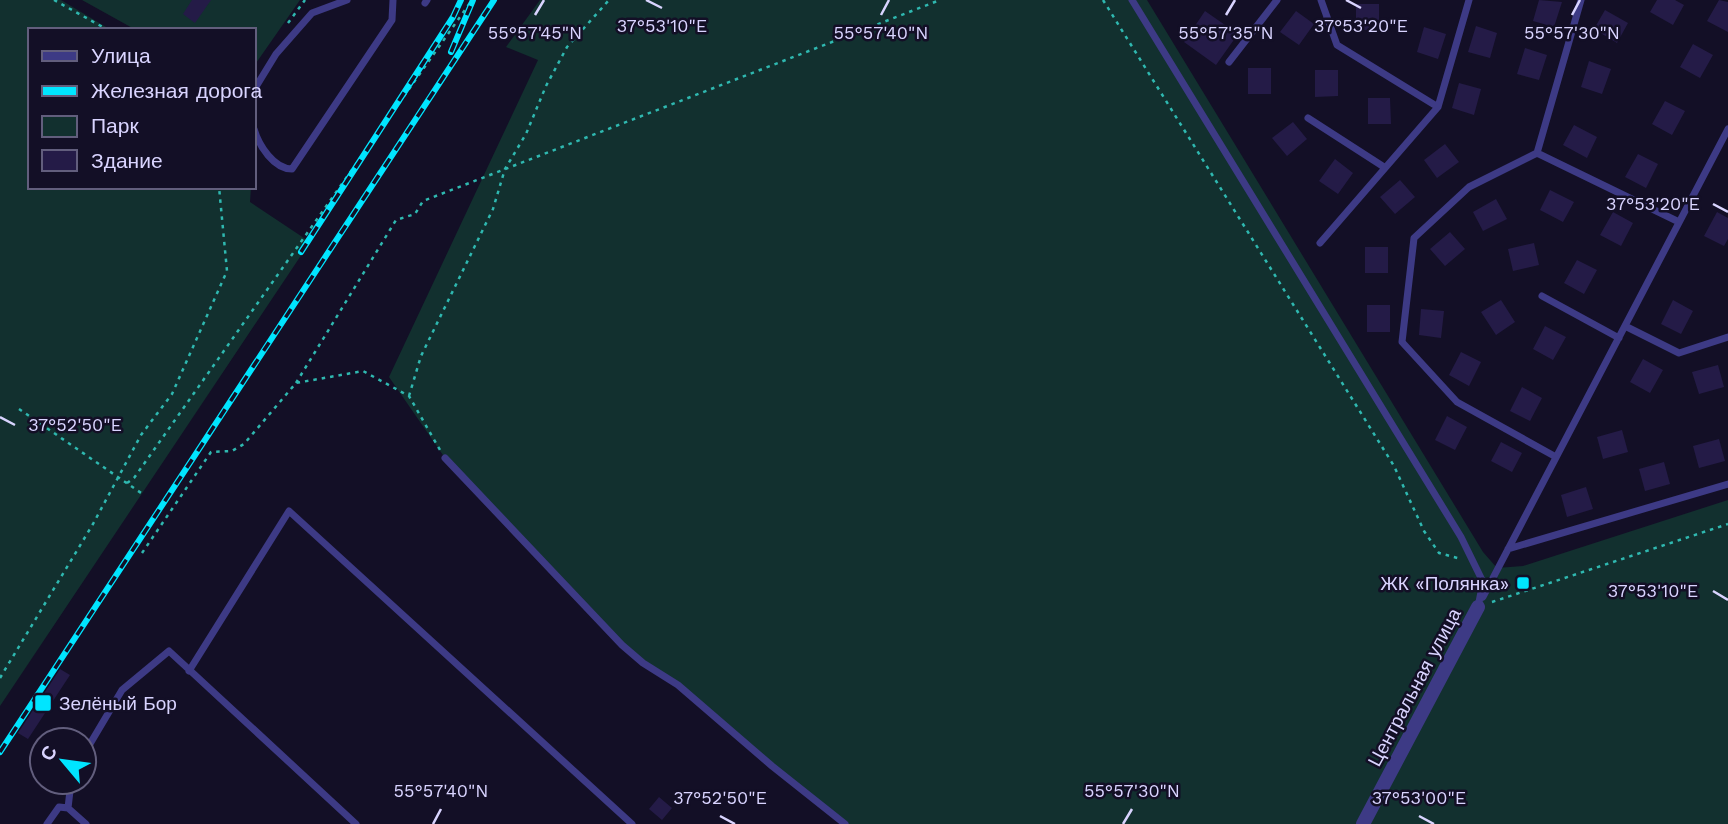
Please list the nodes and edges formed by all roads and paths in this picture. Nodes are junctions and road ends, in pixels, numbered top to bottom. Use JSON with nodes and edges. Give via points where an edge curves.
{"nodes":[{"id":1,"x":54,"y":0,"type":"edge"},
{"id":2,"x":347,"y":0,"type":"edge"},
{"id":3,"x":393,"y":0,"type":"edge"},
{"id":4,"x":471,"y":0,"type":"edge"},
{"id":5,"x":609,"y":0,"type":"edge"},
{"id":6,"x":940,"y":0,"type":"edge"},
{"id":7,"x":1103,"y":0,"type":"edge"},
{"id":8,"x":1132,"y":0,"type":"edge"},
{"id":9,"x":1278,"y":0,"type":"edge"},
{"id":10,"x":1321,"y":0,"type":"edge"},
{"id":11,"x":1469,"y":0,"type":"edge"},
{"id":12,"x":1581,"y":0,"type":"edge"},
{"id":13,"x":104,"y":28,"type":"edge"},
{"id":14,"x":1229,"y":62,"type":"dead end"},
{"id":15,"x":256,"y":87,"type":"edge"},
{"id":16,"x":1438,"y":107,"type":"junction"},
{"id":17,"x":1308,"y":118,"type":"dead end"},
{"id":18,"x":1728,"y":129,"type":"edge"},
{"id":19,"x":256,"y":138,"type":"edge"},
{"id":20,"x":1537,"y":153,"type":"junction"},
{"id":21,"x":1384,"y":167,"type":"junction"},
{"id":22,"x":505,"y":169,"type":"junction"},
{"id":23,"x":219,"y":189,"type":"edge"},
{"id":24,"x":1679,"y":222,"type":"junction"},
{"id":25,"x":1320,"y":243,"type":"dead end"},
{"id":26,"x":1542,"y":296,"type":"dead end"},
{"id":27,"x":1625,"y":326,"type":"junction"},
{"id":28,"x":1728,"y":337,"type":"edge"},
{"id":29,"x":1619,"y":338,"type":"junction"},
{"id":30,"x":296,"y":383,"type":"junction"},
{"id":31,"x":409,"y":396,"type":"junction"},
{"id":32,"x":19,"y":409,"type":"dead end"},
{"id":33,"x":1556,"y":457,"type":"junction"},
{"id":34,"x":445,"y":458,"type":"joint"},
{"id":35,"x":117,"y":476,"type":"junction"},
{"id":36,"x":127,"y":483,"type":"junction"},
{"id":37,"x":1728,"y":484,"type":"edge"},
{"id":38,"x":144,"y":495,"type":"dead end"},
{"id":39,"x":1728,"y":524,"type":"edge"},
{"id":40,"x":1508,"y":549,"type":"junction"},
{"id":41,"x":142,"y":553,"type":"dead end"},
{"id":42,"x":1474,"y":563,"type":"junction"},
{"id":43,"x":1478,"y":607,"type":"junction"},
{"id":44,"x":189,"y":671,"type":"junction"},
{"id":45,"x":0,"y":678,"type":"edge"},
{"id":46,"x":98,"y":730,"type":"edge"},
{"id":47,"x":69,"y":796,"type":"edge"},
{"id":48,"x":68,"y":808,"type":"junction"},
{"id":49,"x":47,"y":824,"type":"edge"},
{"id":50,"x":86,"y":824,"type":"edge"},
{"id":51,"x":356,"y":824,"type":"edge"},
{"id":52,"x":632,"y":824,"type":"edge"},
{"id":53,"x":845,"y":824,"type":"edge"},
{"id":54,"x":1363,"y":824,"type":"edge"}],
"edges":[{"from":1,"to":13,"type":"path"},
{"from":2,"to":15,"type":"lane","via":[[312,13],[276,54]]},
{"from":3,"to":19,"type":"lane","via":[[392,20],[292,169],[279,166]]},
{"from":4,"to":36,"type":"path"},
{"from":5,"to":22,"type":"path","via":[[567,47]]},
{"from":6,"to":22,"type":"path"},
{"from":7,"to":42,"type":"path","via":[[1394,466],[1424,531],[1438,552]]},
{"from":8,"to":42,"type":"lane"},
{"from":9,"to":14,"type":"lane"},
{"from":10,"to":16,"type":"lane","via":[[1337,45]]},
{"from":11,"to":16,"type":"lane"},
{"from":12,"to":20,"type":"lane"},
{"from":16,"to":21,"type":"lane"},
{"from":17,"to":21,"type":"lane"},
{"from":18,"to":24,"type":"lane","name":"Центральная улица"},
{"from":20,"to":24,"type":"lane"},
{"from":20,"to":33,"type":"lane","via":[[1469,187],[1414,238],[1402,342],[1457,402]]},
{"from":21,"to":25,"type":"lane"},
{"from":22,"to":30,"type":"path","via":[[423,201],[415,214],[396,220]]},
{"from":22,"to":31,"type":"path","via":[[493,209],[421,356]]},
{"from":23,"to":35,"type":"path","via":[[227,271],[172,394]]},
{"from":24,"to":27,"type":"lane","name":"Центральная улица"},
{"from":26,"to":29,"type":"lane"},
{"from":27,"to":28,"type":"lane","via":[[1679,353]]},
{"from":27,"to":29,"type":"lane","name":"Центральная улица"},
{"from":29,"to":33,"type":"lane","name":"Центральная улица"},
{"from":30,"to":31,"type":"path","via":[[363,371]]},
{"from":30,"to":41,"type":"path","via":[[243,444],[232,451],[211,452]]},
{"from":31,"to":34,"type":"path"},
{"from":32,"to":35,"type":"path"},
{"from":33,"to":40,"type":"lane","name":"Центральная улица"},
{"from":34,"to":53,"type":"lane","via":[[622,645],[678,685]]},
{"from":35,"to":36,"type":"path"},
{"from":35,"to":45,"type":"path"},
{"from":36,"to":38,"type":"path"},
{"from":37,"to":40,"type":"lane"},
{"from":39,"to":43,"type":"path"},
{"from":40,"to":43,"type":"lane","name":"Центральная улица"},
{"from":42,"to":43,"type":"lane","via":[[1483,582]]},
{"from":43,"to":54,"type":"street","name":"Центральная улица"},
{"from":44,"to":46,"type":"lane","via":[[169,651],[122,690]]},
{"from":44,"to":51,"type":"lane"},
{"from":44,"to":52,"type":"lane","via":[[289,511]]},
{"from":47,"to":48,"type":"lane"},
{"from":48,"to":49,"type":"lane","via":[[59,807]]},
{"from":48,"to":50,"type":"lane"}]}
